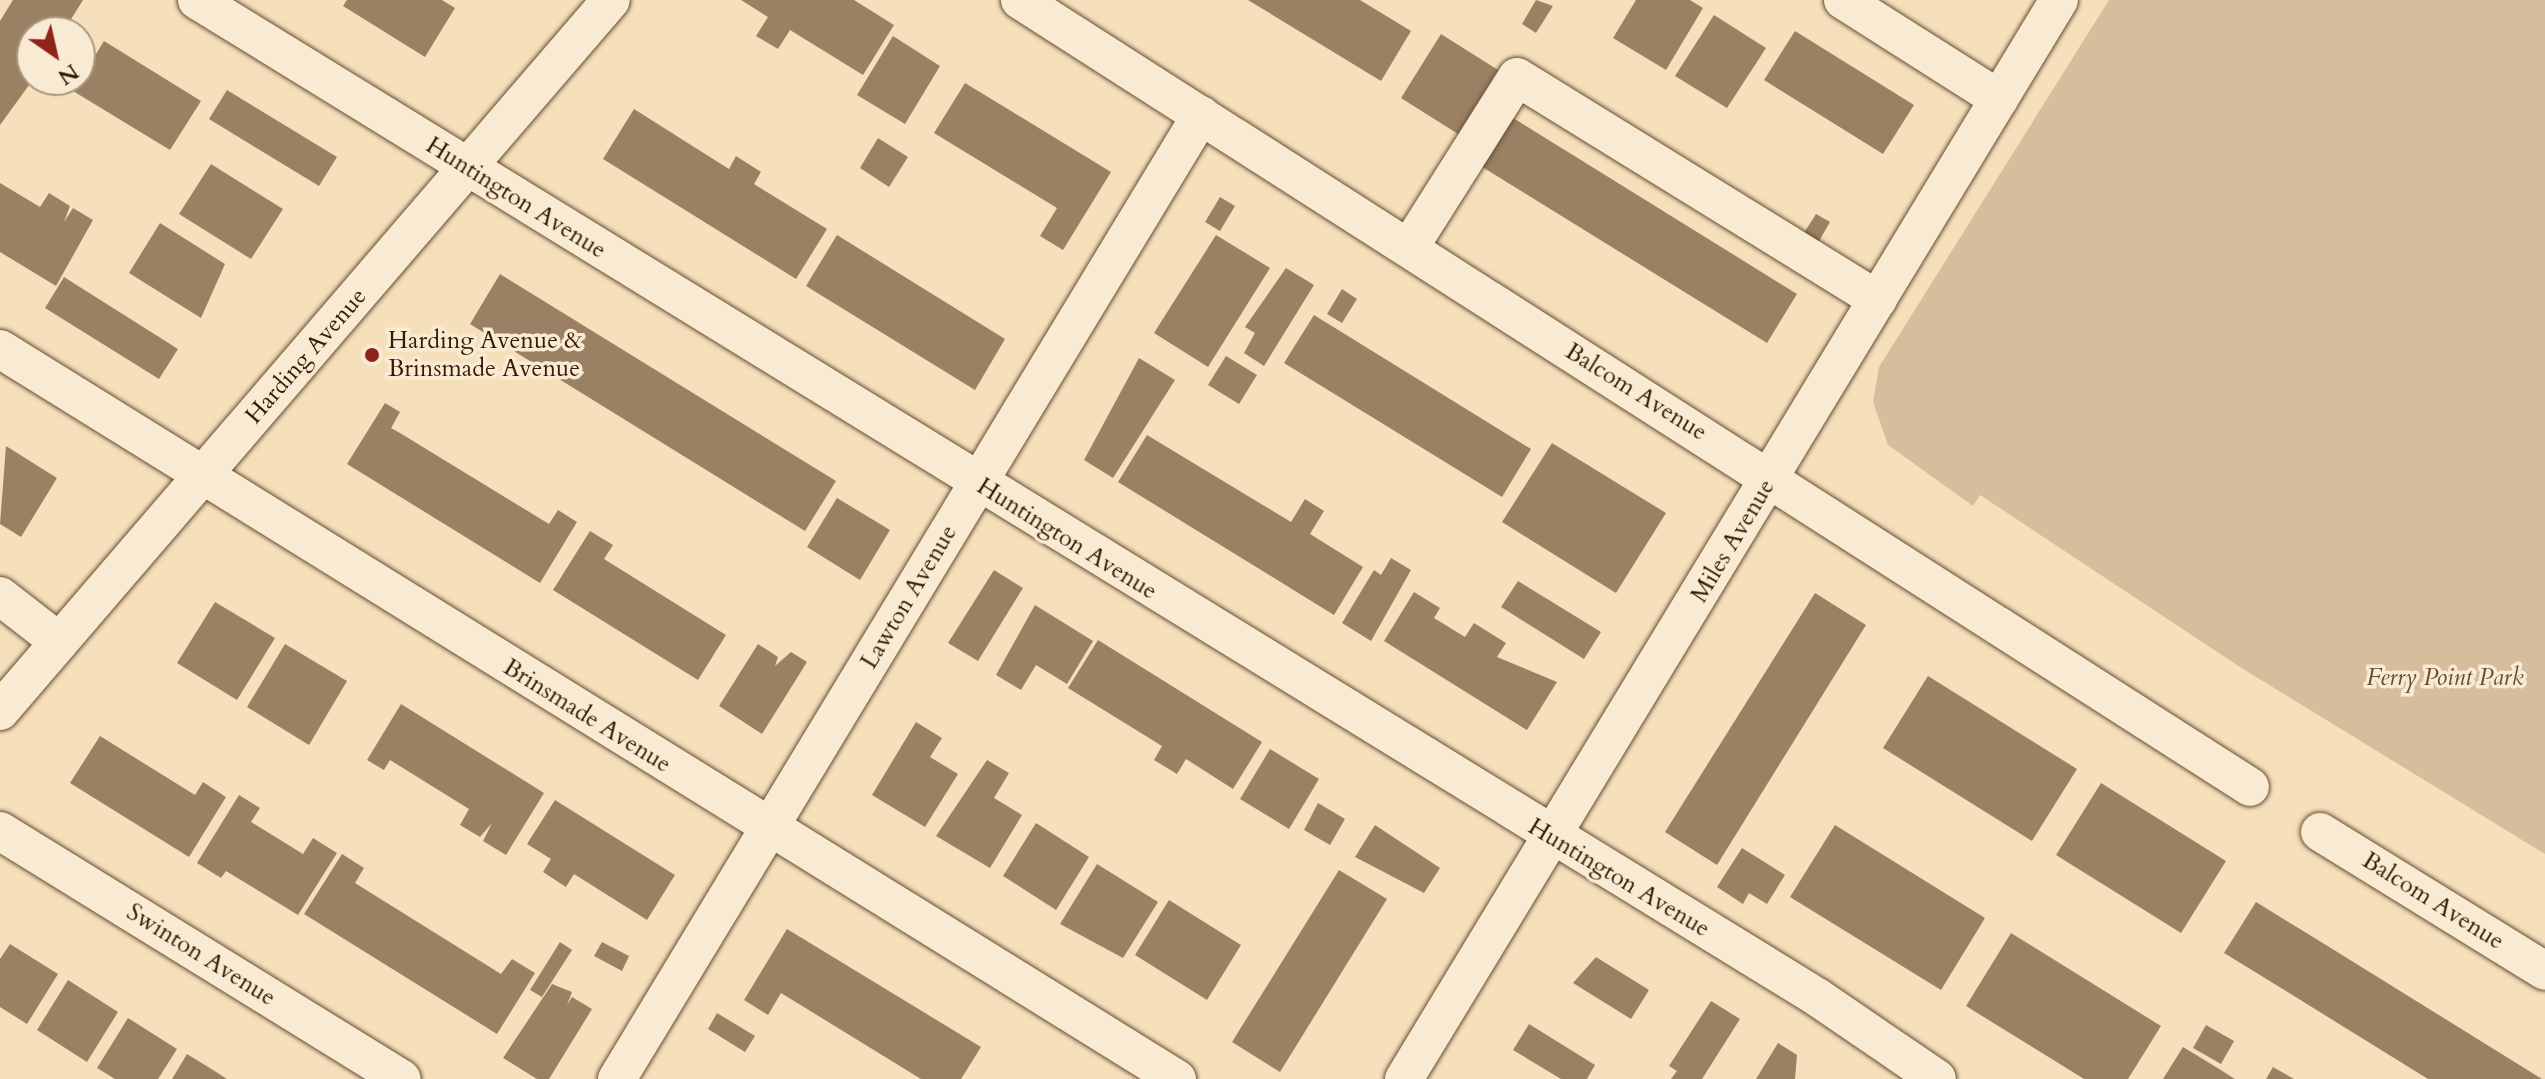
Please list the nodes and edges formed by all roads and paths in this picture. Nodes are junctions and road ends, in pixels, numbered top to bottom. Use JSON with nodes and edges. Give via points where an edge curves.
{"nodes":[{"id":1,"x":197,"y":0,"type":"edge"},
{"id":2,"x":611,"y":0,"type":"edge"},
{"id":3,"x":1020,"y":0,"type":"edge"},
{"id":4,"x":1843,"y":0,"type":"edge"},
{"id":5,"x":2059,"y":0,"type":"edge"},
{"id":6,"x":1999,"y":99,"type":"junction"},
{"id":7,"x":1201,"y":115,"type":"junction"},
{"id":8,"x":468,"y":168,"type":"junction"},
{"id":9,"x":1409,"y":248,"type":"junction"},
{"id":10,"x":1878,"y":300,"type":"junction"},
{"id":11,"x":0,"y":349,"type":"edge"},
{"id":12,"x":201,"y":478,"type":"junction"},
{"id":13,"x":1772,"y":478,"type":"junction"},
{"id":14,"x":978,"y":485,"type":"junction"},
{"id":15,"x":0,"y":596,"type":"edge"},
{"id":16,"x":59,"y":642,"type":"junction"},
{"id":17,"x":0,"y":711,"type":"edge"},
{"id":18,"x":2250,"y":787,"type":"dead end"},
{"id":19,"x":768,"y":828,"type":"junction"},
{"id":20,"x":0,"y":831,"type":"edge"},
{"id":21,"x":2320,"y":832,"type":"dead end"},
{"id":22,"x":1552,"y":838,"type":"junction"},
{"id":23,"x":2545,"y":971,"type":"edge"},
{"id":24,"x":402,"y":1079,"type":"edge"},
{"id":25,"x":617,"y":1079,"type":"edge"},
{"id":26,"x":1177,"y":1079,"type":"edge"},
{"id":27,"x":1404,"y":1079,"type":"edge"},
{"id":28,"x":1937,"y":1079,"type":"edge"}],
"edges":[{"from":1,"to":8,"type":"street","name":"Huntington Avenue"},
{"from":2,"to":8,"type":"street","name":"Harding Avenue"},
{"from":3,"to":7,"type":"street","name":"Balcom Avenue"},
{"from":4,"to":6,"type":"street"},
{"from":5,"to":6,"type":"street","name":"Miles Avenue"},
{"from":6,"to":10,"type":"street","name":"Miles Avenue"},
{"from":7,"to":9,"type":"street","name":"Balcom Avenue"},
{"from":7,"to":14,"type":"street","name":"Lawton Avenue"},
{"from":8,"to":12,"type":"street","name":"Harding Avenue"},
{"from":8,"to":14,"type":"street","name":"Huntington Avenue"},
{"from":9,"to":10,"type":"street","via":[[1517,77]]},
{"from":9,"to":13,"type":"street","name":"Balcom Avenue"},
{"from":10,"to":13,"type":"street","name":"Miles Avenue"},
{"from":11,"to":12,"type":"street","name":"Brinsmade Avenue"},
{"from":12,"to":16,"type":"street","name":"Harding Avenue"},
{"from":12,"to":19,"type":"street","name":"Brinsmade Avenue"},
{"from":13,"to":18,"type":"street","name":"Balcom Avenue"},
{"from":13,"to":22,"type":"street","name":"Miles Avenue"},
{"from":14,"to":19,"type":"street","name":"Lawton Avenue"},
{"from":14,"to":22,"type":"street","name":"Huntington Avenue"},
{"from":15,"to":16,"type":"street"},
{"from":16,"to":17,"type":"street","name":"Harding Avenue"},
{"from":19,"to":25,"type":"street","name":"Lawton Avenue"},
{"from":19,"to":26,"type":"street","name":"Brinsmade Avenue"},
{"from":20,"to":24,"type":"street","name":"Swinton Avenue"},
{"from":21,"to":23,"type":"street","name":"Balcom Avenue"},
{"from":22,"to":27,"type":"street","name":"Miles Avenue"},
{"from":22,"to":28,"type":"street","name":"Huntington Avenue","via":[[1817,997]]}]}
